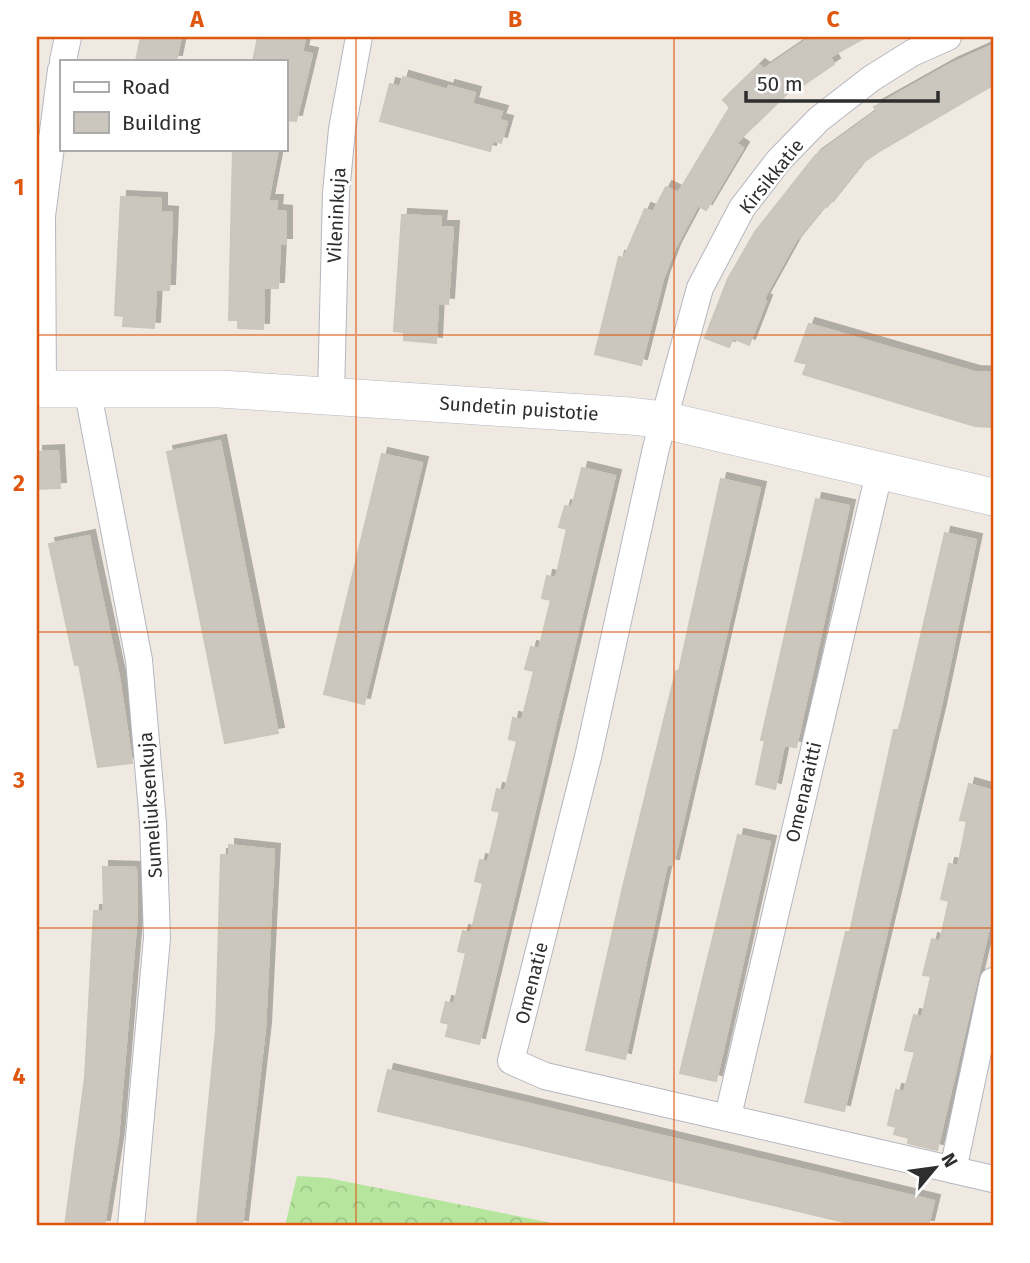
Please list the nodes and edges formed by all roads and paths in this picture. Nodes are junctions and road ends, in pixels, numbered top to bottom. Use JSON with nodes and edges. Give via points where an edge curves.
{"nodes":[{"id":1,"x":68,"y":37,"type":"edge"},
{"id":2,"x":359,"y":37,"type":"edge"},
{"id":3,"x":948,"y":37,"type":"edge"},
{"id":4,"x":63,"y":60,"type":"edge"},
{"id":5,"x":60,"y":78,"type":"edge"},
{"id":6,"x":87,"y":388,"type":"junction"},
{"id":7,"x":40,"y":389,"type":"edge"},
{"id":8,"x":331,"y":396,"type":"junction"},
{"id":9,"x":664,"y":420,"type":"junction"},
{"id":10,"x":880,"y":469,"type":"junction"},
{"id":11,"x":993,"y":497,"type":"edge"},
{"id":12,"x":993,"y":981,"type":"edge"},
{"id":13,"x":728,"y":1116,"type":"junction"},
{"id":14,"x":953,"y":1170,"type":"junction"},
{"id":15,"x":993,"y":1179,"type":"edge"},
{"id":16,"x":131,"y":1226,"type":"edge"}],
"edges":[{"from":1,"to":4,"type":"street"},
{"from":2,"to":8,"type":"street","name":"Vileninkuja","via":[[336,193]]},
{"from":3,"to":9,"type":"street","name":"Kirsikkatie","via":[[872,78],[819,119],[742,208],[700,288]]},
{"from":5,"to":7,"type":"street","via":[[42,216]]},
{"from":6,"to":7,"type":"street","name":"Sundetin puistotie"},
{"from":6,"to":8,"type":"street","name":"Sundetin puistotie"},
{"from":6,"to":16,"type":"street","name":"Sumeliuksenkuja","via":[[139,660],[153,823],[157,938]]},
{"from":8,"to":9,"type":"street","name":"Sundetin puistotie"},
{"from":9,"to":10,"type":"street","name":"Sundetin puistotie"},
{"from":9,"to":13,"type":"street","name":"Omenatie","via":[[588,757],[511,1061],[545,1076]]},
{"from":10,"to":11,"type":"street","name":"Sundetin puistotie"},
{"from":10,"to":13,"type":"street","name":"Omenaraitti"},
{"from":12,"to":14,"type":"street"},
{"from":13,"to":14,"type":"street","name":"Omenatie"},
{"from":14,"to":15,"type":"street","name":"Omenatie"}]}
